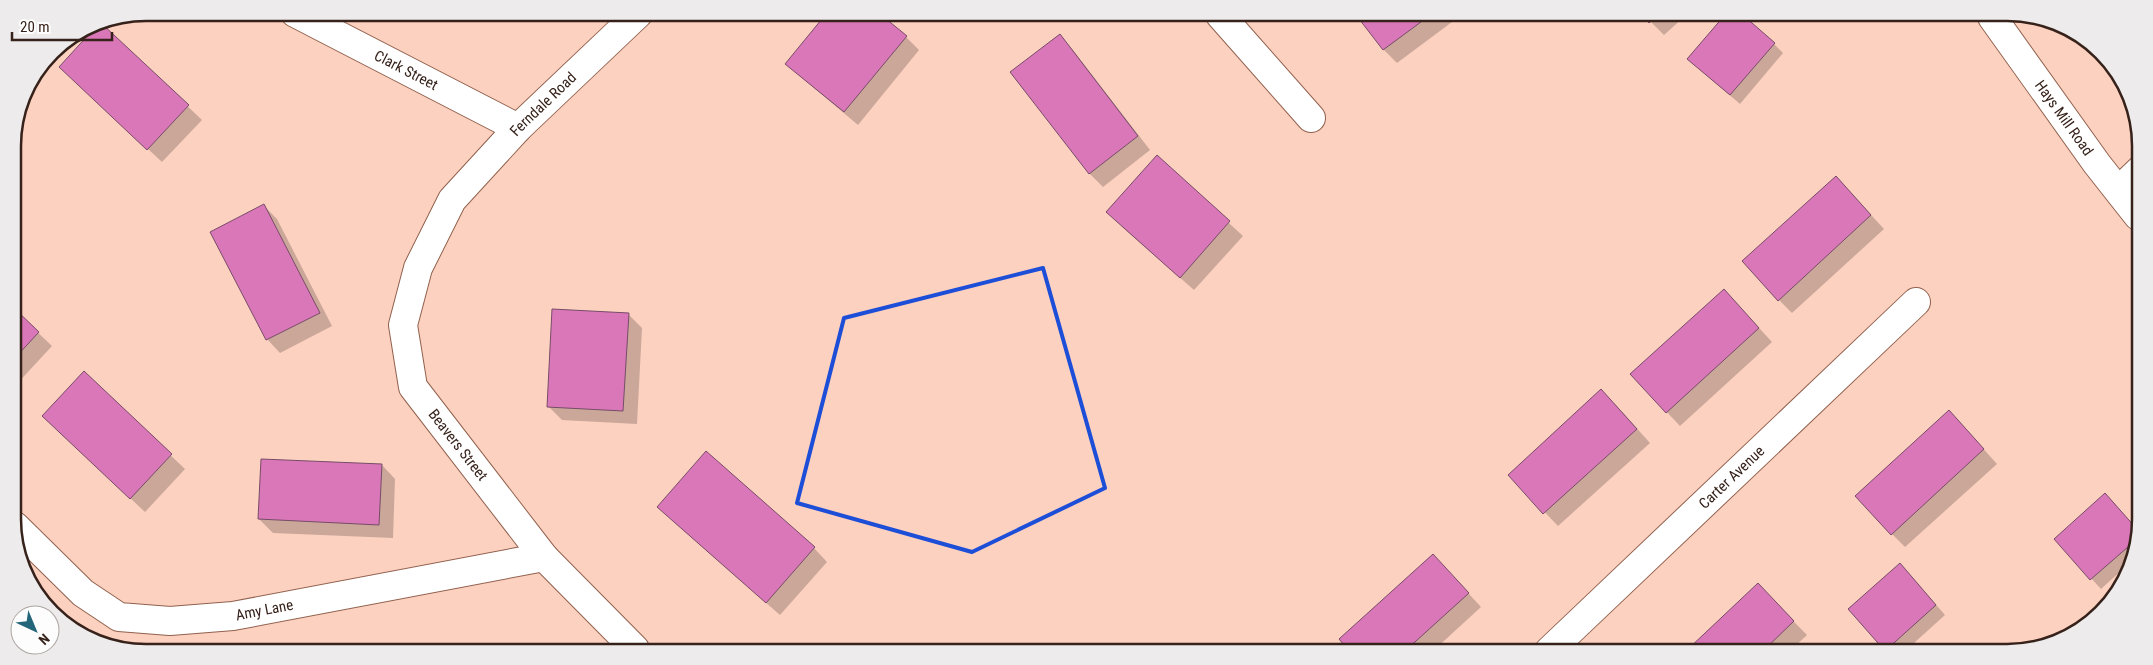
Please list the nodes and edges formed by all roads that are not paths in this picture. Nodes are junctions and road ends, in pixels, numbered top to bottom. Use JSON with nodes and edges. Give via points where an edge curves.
{"nodes":[{"id":1,"x":1226,"y":21,"type":"edge"},
{"id":2,"x":1995,"y":21,"type":"edge"},
{"id":3,"x":312,"y":22,"type":"edge"},
{"id":4,"x":630,"y":22,"type":"edge"},
{"id":5,"x":1311,"y":118,"type":"dead end"},
{"id":6,"x":518,"y":128,"type":"junction"},
{"id":7,"x":2132,"y":171,"type":"edge"},
{"id":8,"x":2115,"y":187,"type":"junction"},
{"id":9,"x":452,"y":200,"type":"joint"},
{"id":10,"x":2132,"y":208,"type":"edge"},
{"id":11,"x":1916,"y":302,"type":"dead end"},
{"id":12,"x":23,"y":534,"type":"edge"},
{"id":13,"x":544,"y":557,"type":"junction"},
{"id":14,"x":1557,"y":643,"type":"edge"},
{"id":15,"x":630,"y":644,"type":"edge"}],
"edges":[{"from":1,"to":5,"type":"street"},
{"from":2,"to":8,"type":"street","name":"Hays Mill Road"},
{"from":3,"to":6,"type":"street","name":"Clark Street"},
{"from":4,"to":6,"type":"street","name":"Ferndale Road"},
{"from":6,"to":9,"type":"street","name":"Ferndale Road"},
{"from":7,"to":8,"type":"lane"},
{"from":8,"to":10,"type":"street","name":"Hays Mill Road"},
{"from":9,"to":13,"type":"street","name":"Beavers Street","via":[[418,268],[403,325],[414,387]]},
{"from":11,"to":14,"type":"street","name":"Carter Avenue"},
{"from":12,"to":13,"type":"street","name":"Amy Lane","via":[[83,593],[119,617],[170,621],[233,616]]},
{"from":13,"to":15,"type":"street","name":"Beavers Street"}]}
